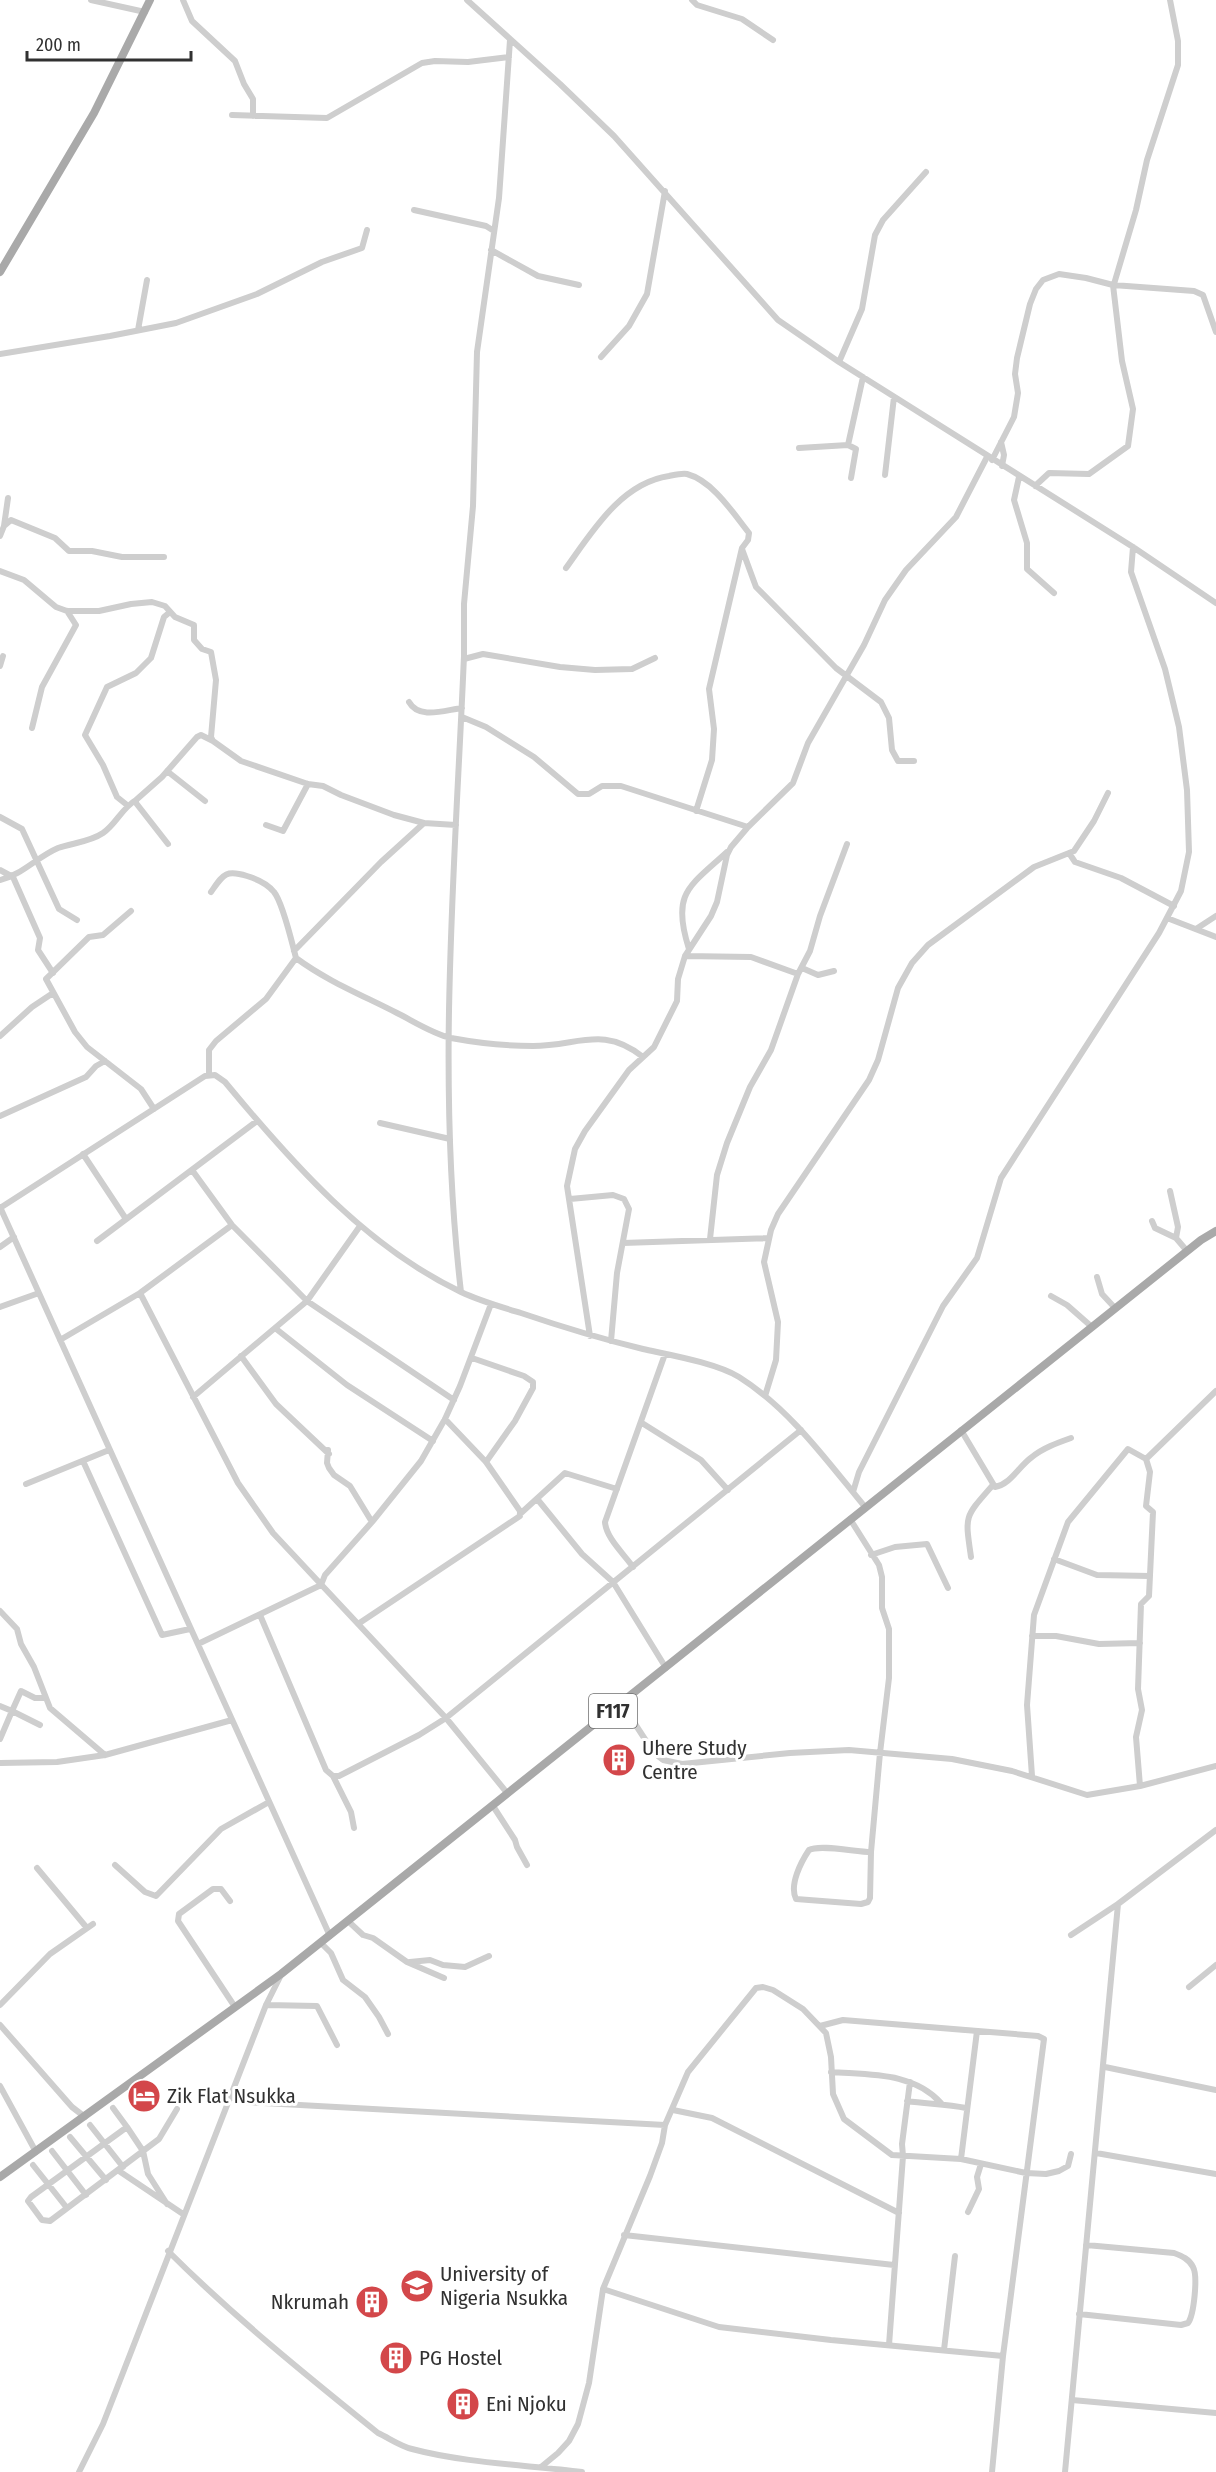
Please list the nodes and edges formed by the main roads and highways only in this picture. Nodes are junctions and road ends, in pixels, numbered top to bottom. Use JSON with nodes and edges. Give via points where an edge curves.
{"nodes":[{"id":1,"x":150,"y":0,"type":"edge"},
{"id":2,"x":0,"y":272,"type":"edge"},
{"id":3,"x":1216,"y":1231,"type":"edge"},
{"id":4,"x":0,"y":2177,"type":"edge"}],
"edges":[{"from":1,"to":2,"type":"main road","via":[[94,113]]},
{"from":3,"to":4,"type":"main road","number":"F117","via":[[330,1936]]}]}
